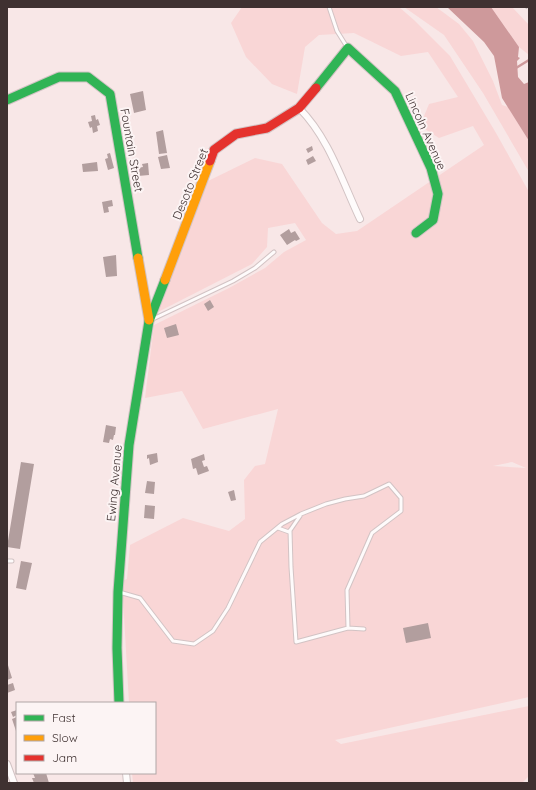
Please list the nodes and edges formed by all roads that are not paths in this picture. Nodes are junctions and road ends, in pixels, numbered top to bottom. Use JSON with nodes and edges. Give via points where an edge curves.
{"nodes":[{"id":1,"x":329,"y":7,"type":"edge"},
{"id":2,"x":348,"y":48,"type":"junction"},
{"id":3,"x":7,"y":100,"type":"edge"},
{"id":4,"x":299,"y":108,"type":"junction"},
{"id":5,"x":360,"y":219,"type":"dead end"},
{"id":6,"x":416,"y":233,"type":"dead end"},
{"id":7,"x":274,"y":252,"type":"dead end"},
{"id":8,"x":149,"y":321,"type":"junction"},
{"id":9,"x":301,"y":514,"type":"junction"},
{"id":10,"x":278,"y":528,"type":"junction"},
{"id":11,"x":290,"y":530,"type":"junction"},
{"id":12,"x":7,"y":560,"type":"edge"},
{"id":13,"x":12,"y":561,"type":"dead end"},
{"id":14,"x":118,"y":592,"type":"junction"},
{"id":15,"x":348,"y":628,"type":"junction"},
{"id":16,"x":364,"y":629,"type":"dead end"},
{"id":17,"x":119,"y":702,"type":"edge"},
{"id":18,"x":7,"y":764,"type":"edge"},
{"id":19,"x":14,"y":783,"type":"edge"}],
"edges":[{"from":1,"to":2,"type":"lane","via":[[337,31]]},
{"from":2,"to":4,"type":"street","name":"Desoto Street"},
{"from":2,"to":6,"type":"street","name":"Lincoln Avenue","via":[[395,92],[433,175],[438,194],[433,220]]},
{"from":3,"to":8,"type":"street","name":"Fountain Street","via":[[59,77],[88,77],[110,94]]},
{"from":4,"to":5,"type":"street","via":[[326,143]]},
{"from":4,"to":8,"type":"street","name":"Desoto Street","via":[[267,128],[236,134],[214,150]]},
{"from":7,"to":8,"type":"lane","via":[[255,268],[233,281]]},
{"from":8,"to":14,"type":"street","name":"Ewing Avenue","via":[[129,445]]},
{"from":9,"to":10,"type":"lane"},
{"from":9,"to":11,"type":"lane"},
{"from":9,"to":15,"type":"lane","via":[[326,504],[364,496],[389,484],[401,498],[401,510],[372,533],[347,590]]},
{"from":10,"to":11,"type":"lane","via":[[289,532]]},
{"from":10,"to":14,"type":"lane","via":[[260,542],[228,608],[213,631],[194,644],[173,641],[140,598]]},
{"from":11,"to":15,"type":"lane","via":[[296,642]]},
{"from":12,"to":13,"type":"lane"},
{"from":14,"to":17,"type":"street","name":"Ewing Avenue"},
{"from":15,"to":16,"type":"lane"},
{"from":18,"to":19,"type":"street"}]}
